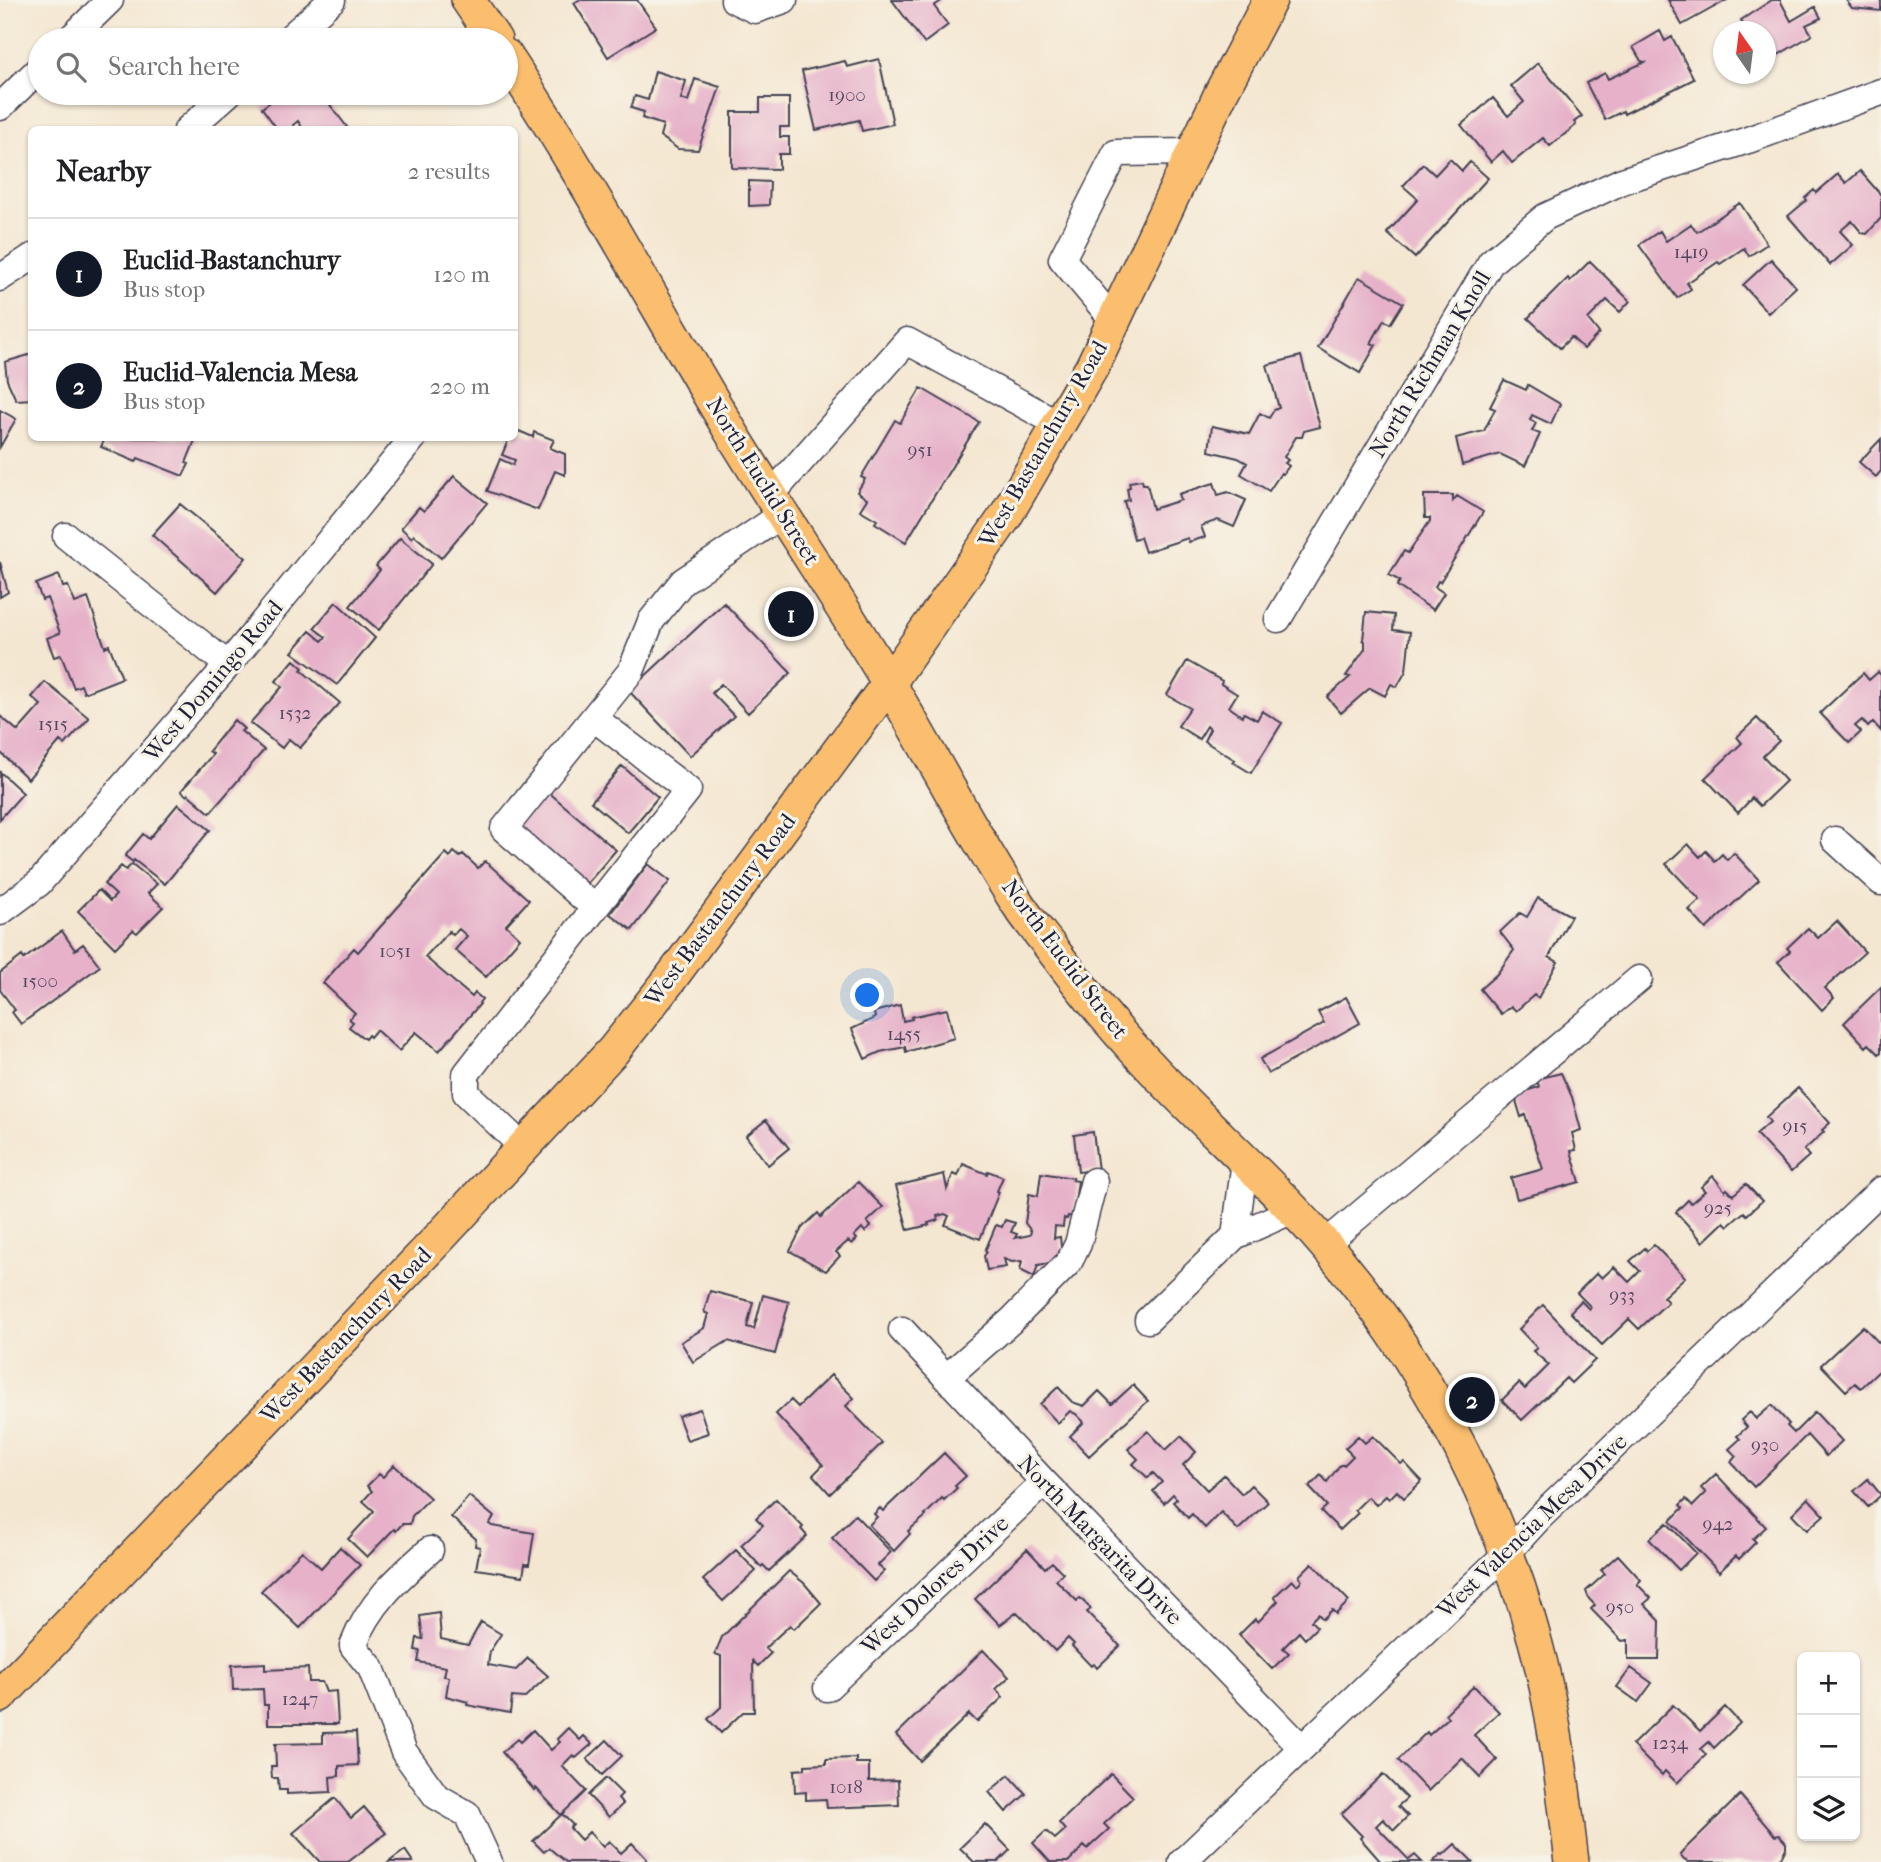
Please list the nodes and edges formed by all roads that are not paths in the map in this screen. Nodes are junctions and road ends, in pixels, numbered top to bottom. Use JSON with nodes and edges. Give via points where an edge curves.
{"nodes":[{"id":1,"x":110,"y":0,"type":"edge"},
{"id":2,"x":332,"y":0,"type":"edge"},
{"id":3,"x":468,"y":0,"type":"edge"},
{"id":4,"x":784,"y":0,"type":"edge"},
{"id":5,"x":1270,"y":0,"type":"edge"},
{"id":6,"x":745,"y":5,"type":"edge"},
{"id":7,"x":81,"y":28,"type":"edge"},
{"id":8,"x":300,"y":28,"type":"edge"},
{"id":9,"x":487,"y":28,"type":"edge"},
{"id":10,"x":518,"y":74,"type":"edge"},
{"id":11,"x":28,"y":80,"type":"edge"},
{"id":12,"x":1881,"y":92,"type":"edge"},
{"id":13,"x":217,"y":105,"type":"edge"},
{"id":14,"x":0,"y":107,"type":"edge"},
{"id":15,"x":197,"y":126,"type":"edge"},
{"id":16,"x":1192,"y":152,"type":"junction"},
{"id":17,"x":28,"y":260,"type":"edge"},
{"id":18,"x":0,"y":278,"type":"edge"},
{"id":19,"x":1114,"y":321,"type":"junction"},
{"id":20,"x":1059,"y":424,"type":"junction"},
{"id":21,"x":411,"y":441,"type":"edge"},
{"id":22,"x":777,"y":504,"type":"junction"},
{"id":23,"x":66,"y":536,"type":"dead end"},
{"id":24,"x":1278,"y":618,"type":"dead end"},
{"id":25,"x":228,"y":665,"type":"junction"},
{"id":26,"x":889,"y":683,"type":"junction"},
{"id":27,"x":594,"y":718,"type":"junction"},
{"id":28,"x":1835,"y":840,"type":"dead end"},
{"id":29,"x":1881,"y":882,"type":"edge"},
{"id":30,"x":595,"y":908,"type":"junction"},
{"id":31,"x":0,"y":912,"type":"edge"},
{"id":32,"x":1639,"y":979,"type":"dead end"},
{"id":33,"x":523,"y":1147,"type":"junction"},
{"id":34,"x":1245,"y":1161,"type":"junction"},
{"id":35,"x":1094,"y":1181,"type":"dead end"},
{"id":36,"x":1881,"y":1190,"type":"edge"},
{"id":37,"x":1293,"y":1210,"type":"junction"},
{"id":38,"x":1235,"y":1236,"type":"junction"},
{"id":39,"x":1325,"y":1244,"type":"junction"},
{"id":40,"x":1148,"y":1320,"type":"dead end"},
{"id":41,"x":902,"y":1330,"type":"dead end"},
{"id":42,"x":946,"y":1378,"type":"junction"},
{"id":43,"x":1044,"y":1482,"type":"junction"},
{"id":44,"x":430,"y":1550,"type":"dead end"},
{"id":45,"x":1507,"y":1553,"type":"junction"},
{"id":46,"x":827,"y":1688,"type":"dead end"},
{"id":47,"x":0,"y":1696,"type":"edge"},
{"id":48,"x":1301,"y":1747,"type":"junction"},
{"id":49,"x":489,"y":1862,"type":"edge"},
{"id":50,"x":1182,"y":1862,"type":"edge"},
{"id":51,"x":1572,"y":1862,"type":"edge"}],
"edges":[{"from":1,"to":7,"type":"street"},
{"from":2,"to":8,"type":"street"},
{"from":3,"to":9,"type":"main road"},
{"from":4,"to":6,"type":"street"},
{"from":5,"to":16,"type":"main road","name":"West Bastanchury Road"},
{"from":10,"to":22,"type":"main road","name":"North Euclid Street"},
{"from":11,"to":14,"type":"street"},
{"from":12,"to":24,"type":"street","name":"North Richman Knoll","via":[[1622,181],[1545,217],[1491,262]]},
{"from":13,"to":15,"type":"street"},
{"from":16,"to":19,"type":"main road","name":"West Bastanchury Road"},
{"from":16,"to":19,"type":"street","via":[[1116,153],[1062,259]]},
{"from":17,"to":18,"type":"street"},
{"from":19,"to":20,"type":"main road","name":"West Bastanchury Road"},
{"from":20,"to":22,"type":"street","via":[[907,341]]},
{"from":20,"to":26,"type":"main road","name":"West Bastanchury Road","via":[[1005,517]]},
{"from":21,"to":25,"type":"street","name":"West Domingo Road"},
{"from":22,"to":26,"type":"main road","name":"North Euclid Street"},
{"from":22,"to":27,"type":"street","via":[[683,582],[651,621],[631,671]]},
{"from":23,"to":25,"type":"street"},
{"from":25,"to":31,"type":"street","name":"West Domingo Road","via":[[39,883]]},
{"from":26,"to":33,"type":"main road","name":"West Bastanchury Road","via":[[668,982],[613,1051]]},
{"from":26,"to":34,"type":"main road","name":"North Euclid Street","via":[[1023,911],[1091,1001]]},
{"from":27,"to":30,"type":"street","via":[[504,829]]},
{"from":27,"to":30,"type":"street","via":[[688,790]]},
{"from":28,"to":29,"type":"street"},
{"from":30,"to":33,"type":"street","via":[[466,1074],[466,1093]]},
{"from":32,"to":39,"type":"street"},
{"from":33,"to":47,"type":"main road","name":"West Bastanchury Road"},
{"from":34,"to":37,"type":"main road","name":"North Euclid Street"},
{"from":34,"to":38,"type":"street"},
{"from":35,"to":42,"type":"street","via":[[1069,1262]]},
{"from":36,"to":45,"type":"street","name":"West Valencia Mesa Drive"},
{"from":37,"to":38,"type":"street"},
{"from":37,"to":39,"type":"main road","name":"North Euclid Street"},
{"from":38,"to":40,"type":"street"},
{"from":39,"to":45,"type":"main road","name":"North Euclid Street","via":[[1388,1324],[1418,1372],[1479,1487]]},
{"from":41,"to":42,"type":"street","name":"North Margarita Drive"},
{"from":42,"to":43,"type":"street","name":"North Margarita Drive"},
{"from":43,"to":46,"type":"street","name":"West Dolores Drive"},
{"from":43,"to":48,"type":"street","name":"North Margarita Drive"},
{"from":44,"to":49,"type":"street","via":[[389,1587],[353,1646],[371,1668],[404,1752],[436,1796],[467,1814]]},
{"from":45,"to":48,"type":"street","name":"West Valencia Mesa Drive"},
{"from":45,"to":51,"type":"main road","name":"North Euclid Street","via":[[1536,1642],[1555,1732]]},
{"from":48,"to":50,"type":"street","name":"West Valencia Mesa Drive"}]}
